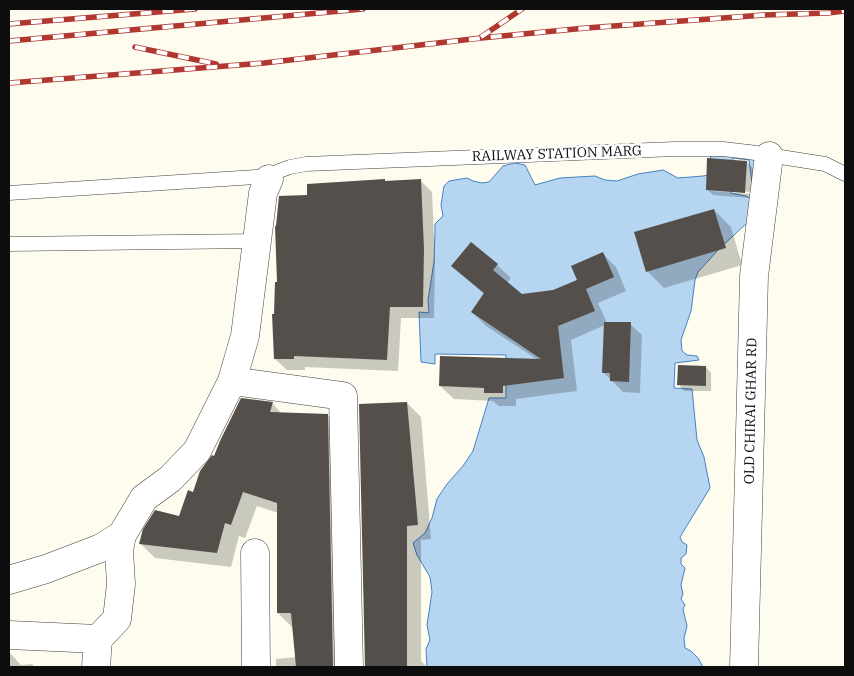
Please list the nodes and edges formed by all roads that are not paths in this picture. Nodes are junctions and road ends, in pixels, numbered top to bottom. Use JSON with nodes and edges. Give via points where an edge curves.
{"nodes":[{"id":1,"x":769,"y":156,"type":"junction"},
{"id":2,"x":845,"y":174,"type":"edge"},
{"id":3,"x":270,"y":178,"type":"junction"},
{"id":4,"x":9,"y":193,"type":"edge"},
{"id":5,"x":257,"y":241,"type":"junction"},
{"id":6,"x":9,"y":244,"type":"edge"},
{"id":7,"x":232,"y":381,"type":"junction"},
{"id":8,"x":122,"y":535,"type":"junction"},
{"id":9,"x":256,"y":553,"type":"dead end"},
{"id":10,"x":9,"y":580,"type":"edge"},
{"id":11,"x":9,"y":635,"type":"edge"},
{"id":12,"x":98,"y":639,"type":"junction"},
{"id":13,"x":96,"y":667,"type":"edge"},
{"id":14,"x":256,"y":667,"type":"edge"},
{"id":15,"x":349,"y":667,"type":"edge"},
{"id":16,"x":744,"y":667,"type":"edge"}],
"edges":[{"from":1,"to":2,"type":"lane","name":"RAILWAY STATION MARG","via":[[825,164]]},
{"from":1,"to":3,"type":"lane","name":"RAILWAY STATION MARG","via":[[723,149],[675,149],[306,164],[279,171]]},
{"from":1,"to":16,"type":"street","name":"OLD CHIRAI GHAR RD","via":[[754,276]]},
{"from":3,"to":4,"type":"lane","name":"RAILWAY STATION MARG"},
{"from":3,"to":5,"type":"street","via":[[263,193]]},
{"from":5,"to":6,"type":"lane"},
{"from":5,"to":7,"type":"street","via":[[245,336]]},
{"from":7,"to":8,"type":"street","via":[[197,451],[170,479],[144,498]]},
{"from":7,"to":15,"type":"street","via":[[343,396]]},
{"from":8,"to":10,"type":"street","via":[[101,548]]},
{"from":8,"to":12,"type":"street","via":[[117,619]]},
{"from":9,"to":14,"type":"street"},
{"from":11,"to":12,"type":"street"},
{"from":12,"to":13,"type":"street"}]}
